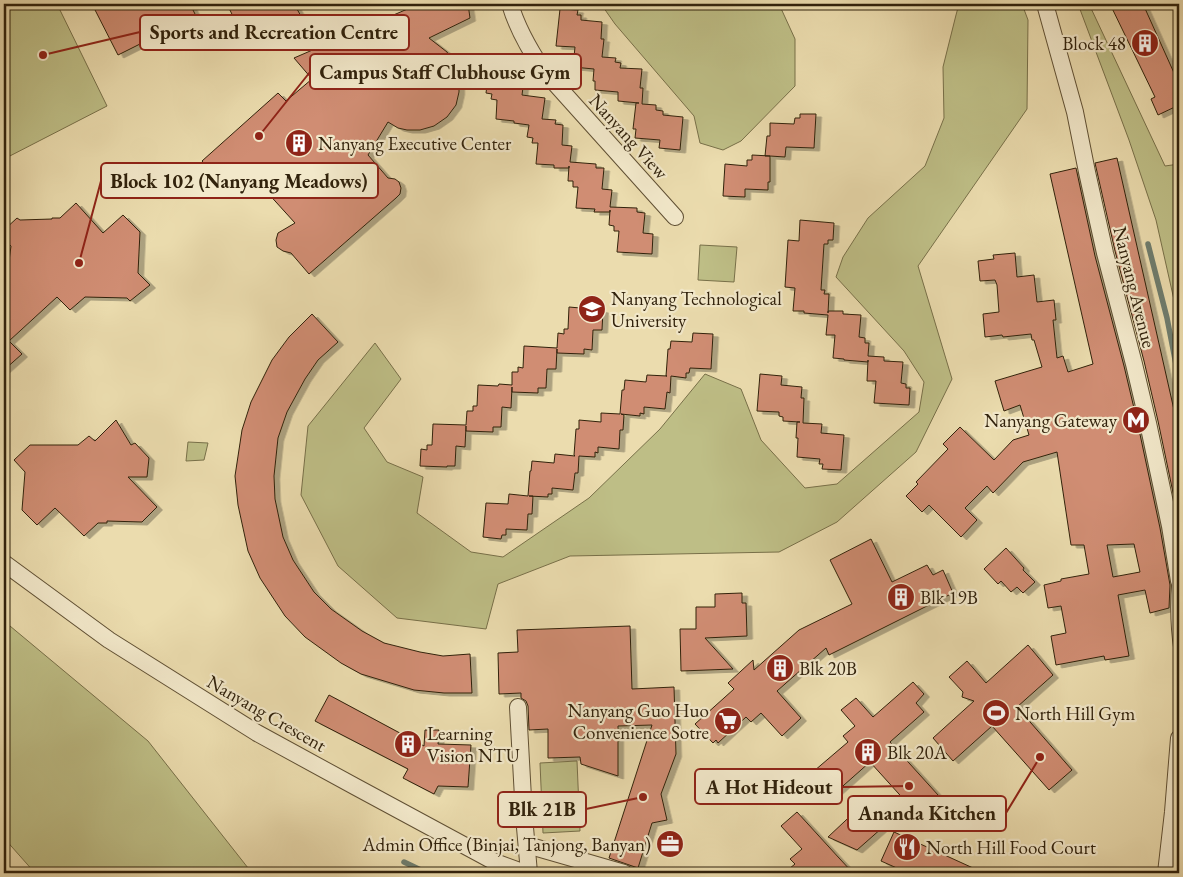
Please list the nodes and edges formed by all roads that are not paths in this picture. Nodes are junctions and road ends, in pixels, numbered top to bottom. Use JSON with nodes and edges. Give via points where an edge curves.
{"nodes":[{"id":1,"x":510,"y":4,"type":"edge"},
{"id":2,"x":1045,"y":4,"type":"edge"},
{"id":3,"x":675,"y":217,"type":"dead end"},
{"id":4,"x":4,"y":564,"type":"edge"},
{"id":5,"x":1179,"y":575,"type":"edge"},
{"id":6,"x":1179,"y":650,"type":"edge"},
{"id":7,"x":518,"y":707,"type":"dead end"},
{"id":8,"x":1179,"y":738,"type":"edge"},
{"id":9,"x":527,"y":845,"type":"junction"},
{"id":10,"x":525,"y":873,"type":"edge"},
{"id":11,"x":529,"y":873,"type":"edge"},
{"id":12,"x":624,"y":873,"type":"edge"},
{"id":13,"x":1166,"y":873,"type":"edge"}],
"edges":[{"from":1,"to":3,"type":"street","name":"Nanyang View","via":[[527,46],[543,70]]},
{"from":2,"to":5,"type":"street","name":"Nanyang Avenue","via":[[1075,112],[1105,253],[1148,423]]},
{"from":4,"to":10,"type":"street","name":"Nanyang Crescent","via":[[109,640],[257,733],[495,862]]},
{"from":5,"to":6,"type":"lane","via":[[1176,630]]},
{"from":7,"to":9,"type":"street"},
{"from":8,"to":13,"type":"street"},
{"from":9,"to":11,"type":"street"},
{"from":9,"to":12,"type":"street"}]}
